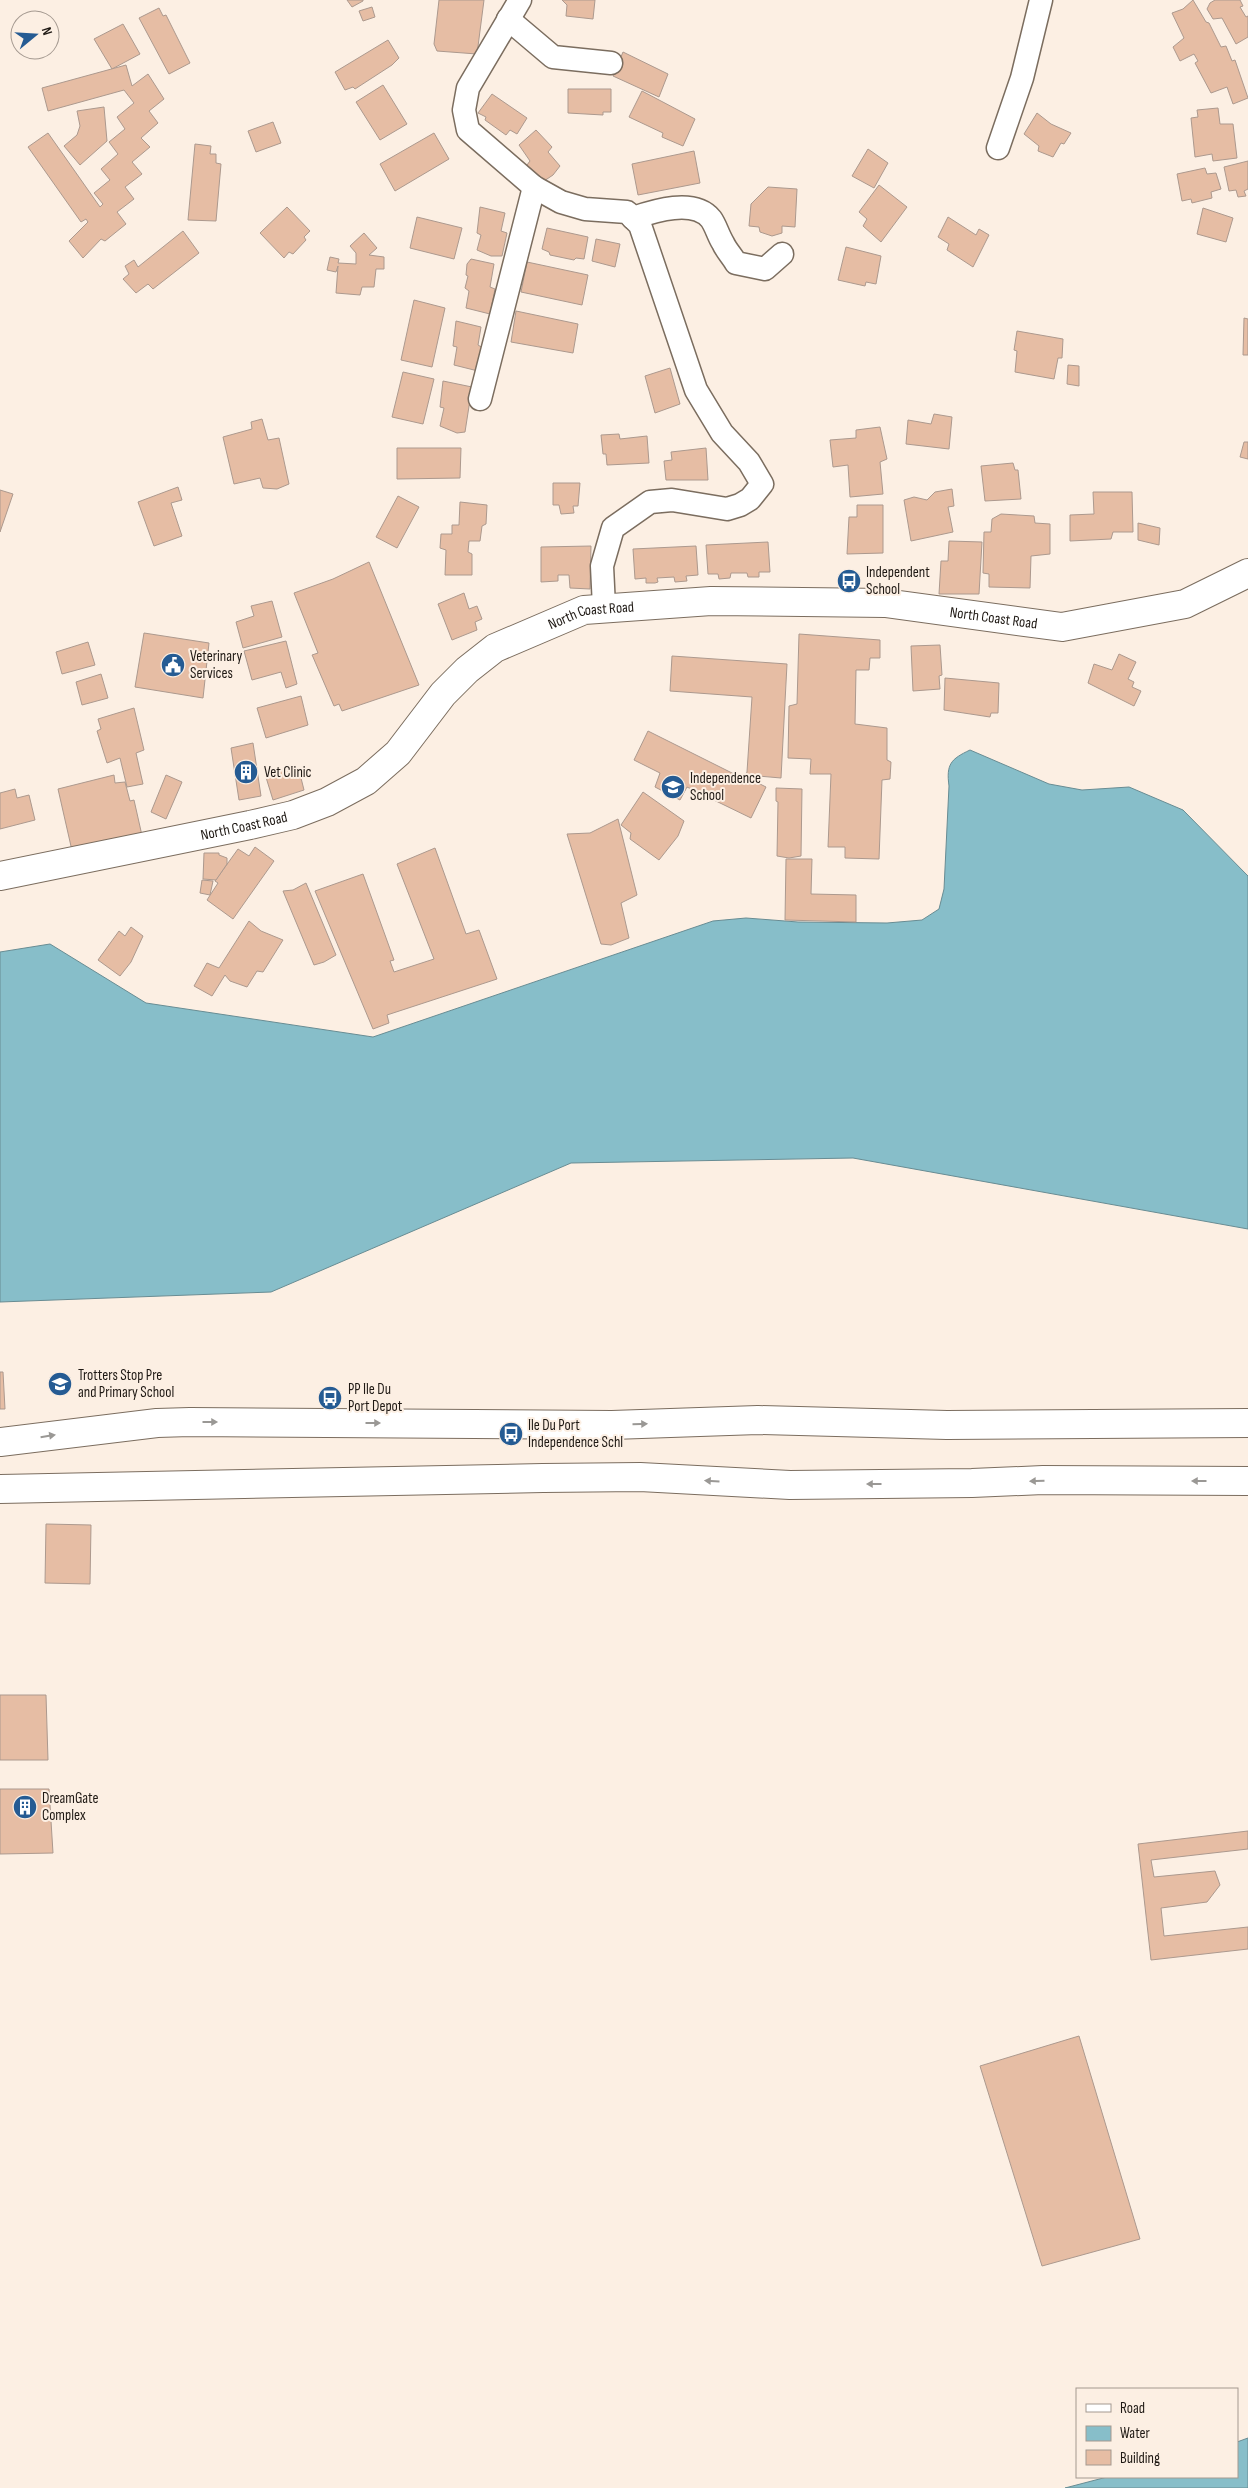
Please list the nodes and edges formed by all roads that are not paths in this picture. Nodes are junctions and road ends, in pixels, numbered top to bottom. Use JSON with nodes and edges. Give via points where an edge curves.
{"nodes":[{"id":1,"x":520,"y":0,"type":"edge"},
{"id":2,"x":1041,"y":0,"type":"edge"},
{"id":3,"x":508,"y":20,"type":"junction"},
{"id":4,"x":611,"y":63,"type":"dead end"},
{"id":5,"x":998,"y":148,"type":"dead end"},
{"id":6,"x":534,"y":187,"type":"junction"},
{"id":7,"x":633,"y":218,"type":"junction"},
{"id":8,"x":782,"y":254,"type":"dead end"},
{"id":9,"x":480,"y":398,"type":"dead end"},
{"id":10,"x":1248,"y":573,"type":"edge"},
{"id":11,"x":604,"y":607,"type":"junction"},
{"id":12,"x":0,"y":876,"type":"edge"},
{"id":13,"x":1248,"y":1422,"type":"edge"},
{"id":14,"x":0,"y":1442,"type":"edge"},
{"id":15,"x":1248,"y":1481,"type":"edge"},
{"id":16,"x":0,"y":1489,"type":"edge"}],
"edges":[{"from":1,"to":3,"type":"street"},
{"from":2,"to":5,"type":"street","via":[[1022,78]]},
{"from":3,"to":4,"type":"street","via":[[553,57]]},
{"from":3,"to":6,"type":"street","via":[[468,88],[464,110],[468,130]]},
{"from":6,"to":7,"type":"street","via":[[561,202],[585,210],[627,212]]},
{"from":6,"to":9,"type":"street"},
{"from":7,"to":8,"type":"street","via":[[668,209],[701,210],[710,218],[736,262],[765,269]]},
{"from":7,"to":11,"type":"street","via":[[640,225],[696,390],[722,433],[749,462],[762,484],[750,499],[727,509],[672,500],[650,502],[613,528],[602,566]]},
{"from":10,"to":11,"type":"street","name":"North Coast Road","via":[[1185,604],[1062,627],[885,603],[711,601]]},
{"from":11,"to":12,"type":"street","name":"North Coast Road","via":[[584,610],[495,648],[443,694],[398,753],[366,781],[328,802],[293,815],[250,825]]},
{"from":14,"to":13,"type":"street","one_way":true,"via":[[190,1422],[612,1425],[758,1420],[947,1425]]},
{"from":15,"to":16,"type":"street","one_way":true,"via":[[790,1484],[640,1477]]}]}
